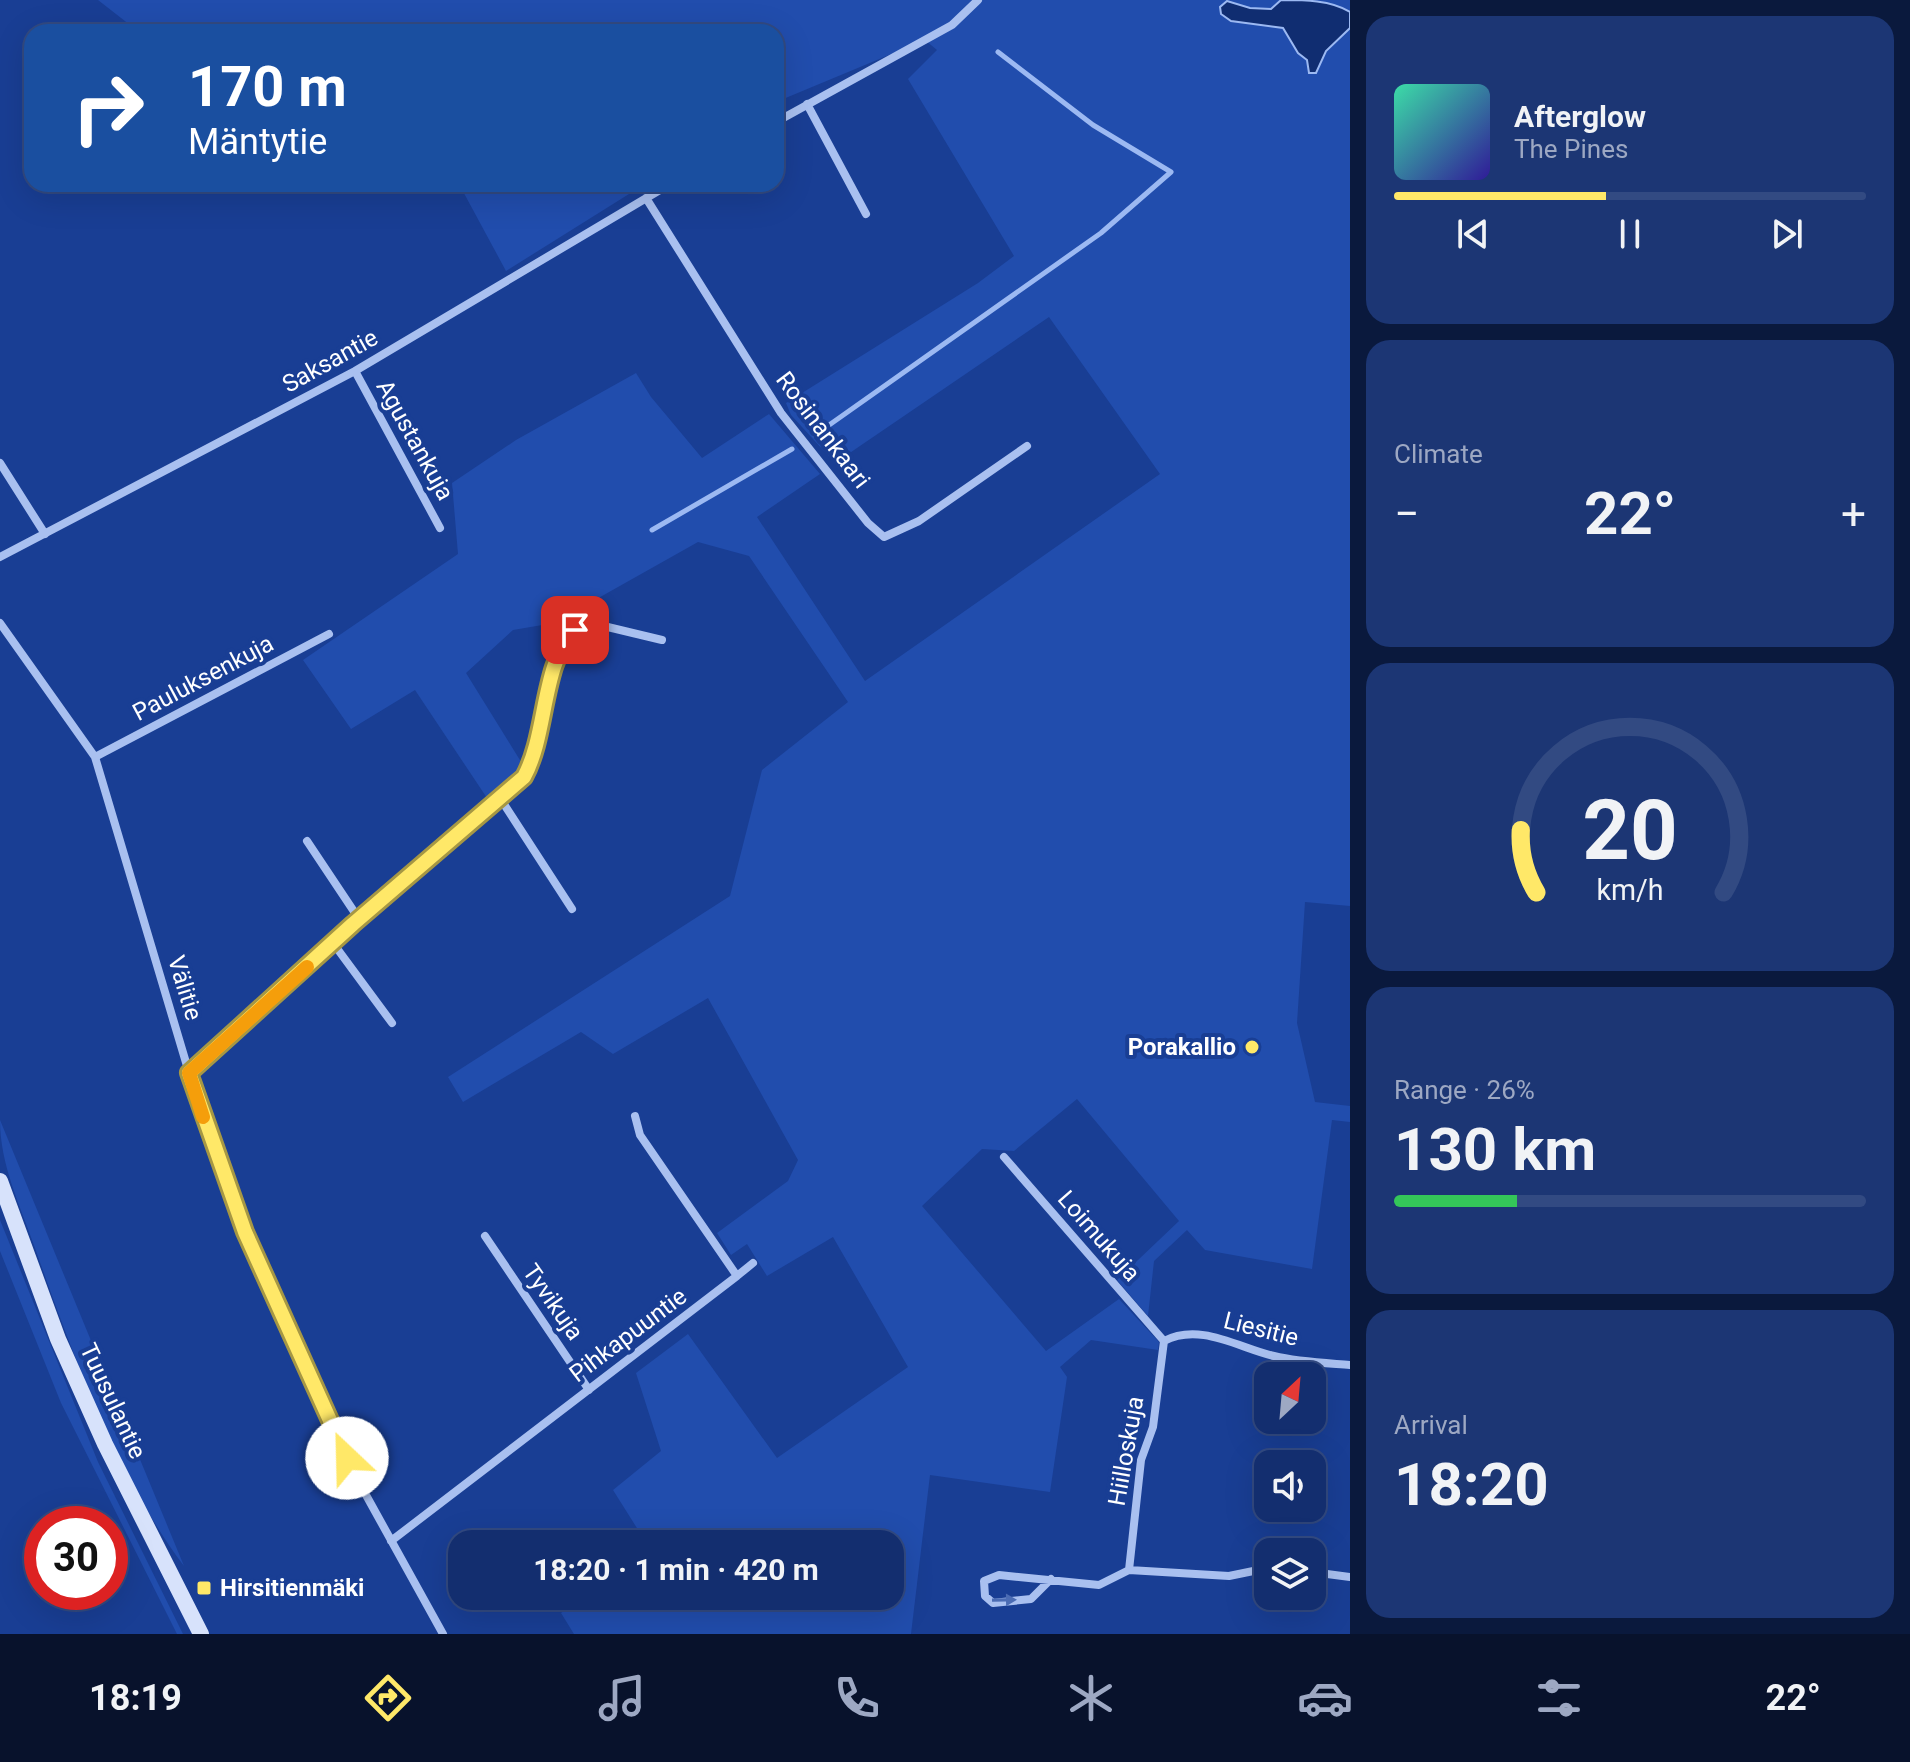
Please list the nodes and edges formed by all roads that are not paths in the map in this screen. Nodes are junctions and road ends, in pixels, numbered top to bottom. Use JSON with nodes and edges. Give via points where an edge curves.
{"nodes":[{"id":1,"x":978,"y":0,"type":"edge"},
{"id":2,"x":807,"y":104,"type":"junction"},
{"id":3,"x":784,"y":117,"type":"edge"},
{"id":4,"x":656,"y":192,"type":"edge"},
{"id":5,"x":646,"y":198,"type":"junction"},
{"id":6,"x":866,"y":214,"type":"dead end"},
{"id":7,"x":355,"y":371,"type":"junction"},
{"id":8,"x":1027,"y":446,"type":"dead end"},
{"id":9,"x":0,"y":463,"type":"edge"},
{"id":10,"x":440,"y":528,"type":"dead end"},
{"id":11,"x":45,"y":534,"type":"junction"},
{"id":12,"x":0,"y":557,"type":"edge"},
{"id":13,"x":0,"y":623,"type":"edge"},
{"id":14,"x":329,"y":634,"type":"dead end"},
{"id":15,"x":662,"y":640,"type":"dead end"},
{"id":16,"x":95,"y":757,"type":"junction"},
{"id":17,"x":500,"y":798,"type":"junction"},
{"id":18,"x":307,"y":841,"type":"dead end"},
{"id":19,"x":572,"y":909,"type":"dead end"},
{"id":20,"x":359,"y":919,"type":"junction"},
{"id":21,"x":333,"y":943,"type":"junction"},
{"id":22,"x":392,"y":1023,"type":"dead end"},
{"id":23,"x":189,"y":1073,"type":"junction"},
{"id":24,"x":635,"y":1116,"type":"dead end"},
{"id":25,"x":1004,"y":1157,"type":"dead end"},
{"id":26,"x":0,"y":1181,"type":"edge"},
{"id":27,"x":485,"y":1236,"type":"dead end"},
{"id":28,"x":753,"y":1263,"type":"dead end"},
{"id":29,"x":737,"y":1276,"type":"junction"},
{"id":30,"x":1164,"y":1341,"type":"junction"},
{"id":31,"x":1350,"y":1365,"type":"edge"},
{"id":32,"x":589,"y":1390,"type":"junction"},
{"id":33,"x":391,"y":1541,"type":"junction"},
{"id":34,"x":1129,"y":1570,"type":"junction"},
{"id":35,"x":1254,"y":1571,"type":"edge"},
{"id":36,"x":1326,"y":1574,"type":"edge"},
{"id":37,"x":1350,"y":1577,"type":"edge"},
{"id":38,"x":1051,"y":1579,"type":"junction"},
{"id":39,"x":201,"y":1634,"type":"edge"},
{"id":40,"x":443,"y":1634,"type":"edge"}],
"edges":[{"from":1,"to":2,"type":"street","via":[[952,25]]},
{"from":2,"to":3,"type":"street"},
{"from":2,"to":6,"type":"street"},
{"from":4,"to":5,"type":"street","name":"Saksantie"},
{"from":5,"to":7,"type":"street","name":"Saksantie"},
{"from":5,"to":8,"type":"street","name":"Rosinankaari","via":[[781,413],[884,537],[919,521]]},
{"from":7,"to":10,"type":"street","name":"Agustankuja"},
{"from":7,"to":11,"type":"street","name":"Saksantie"},
{"from":9,"to":11,"type":"street"},
{"from":11,"to":12,"type":"street","name":"Saksantie"},
{"from":13,"to":16,"type":"street","name":"Välitie"},
{"from":14,"to":16,"type":"street","name":"Pauluksenkuja"},
{"from":15,"to":17,"type":"street","via":[[591,623],[575,630],[561,645],[537,753],[524,777]]},
{"from":16,"to":23,"type":"street","name":"Välitie"},
{"from":17,"to":19,"type":"street"},
{"from":17,"to":20,"type":"street"},
{"from":18,"to":20,"type":"street"},
{"from":20,"to":21,"type":"street"},
{"from":21,"to":22,"type":"street"},
{"from":21,"to":23,"type":"street"},
{"from":23,"to":33,"type":"street","name":"Välitie","via":[[271,1295]]},
{"from":24,"to":29,"type":"street","via":[[640,1135]]},
{"from":25,"to":30,"type":"street","name":"Loimukuja"},
{"from":26,"to":39,"type":"main road","name":"Tuusulantie","via":[[58,1339]]},
{"from":27,"to":32,"type":"street","name":"Tyvikuja"},
{"from":28,"to":29,"type":"street","name":"Pihkapuuntie"},
{"from":29,"to":32,"type":"street","name":"Pihkapuuntie"},
{"from":30,"to":31,"type":"street","name":"Liesitie","via":[[1177,1334],[1228,1339],[1273,1356]]},
{"from":30,"to":34,"type":"street","name":"Hiilloskuja","via":[[1153,1427],[1141,1460]]},
{"from":32,"to":33,"type":"street","name":"Pihkapuuntie"},
{"from":33,"to":40,"type":"street","name":"Välitie"},
{"from":34,"to":35,"type":"street","via":[[1229,1576]]},
{"from":34,"to":38,"type":"street","via":[[1099,1585]]},
{"from":36,"to":37,"type":"street"},
{"from":38,"to":38,"type":"street","one_way":true,"via":[[999,1575],[984,1581],[985,1596],[993,1603],[1031,1599]]}]}
